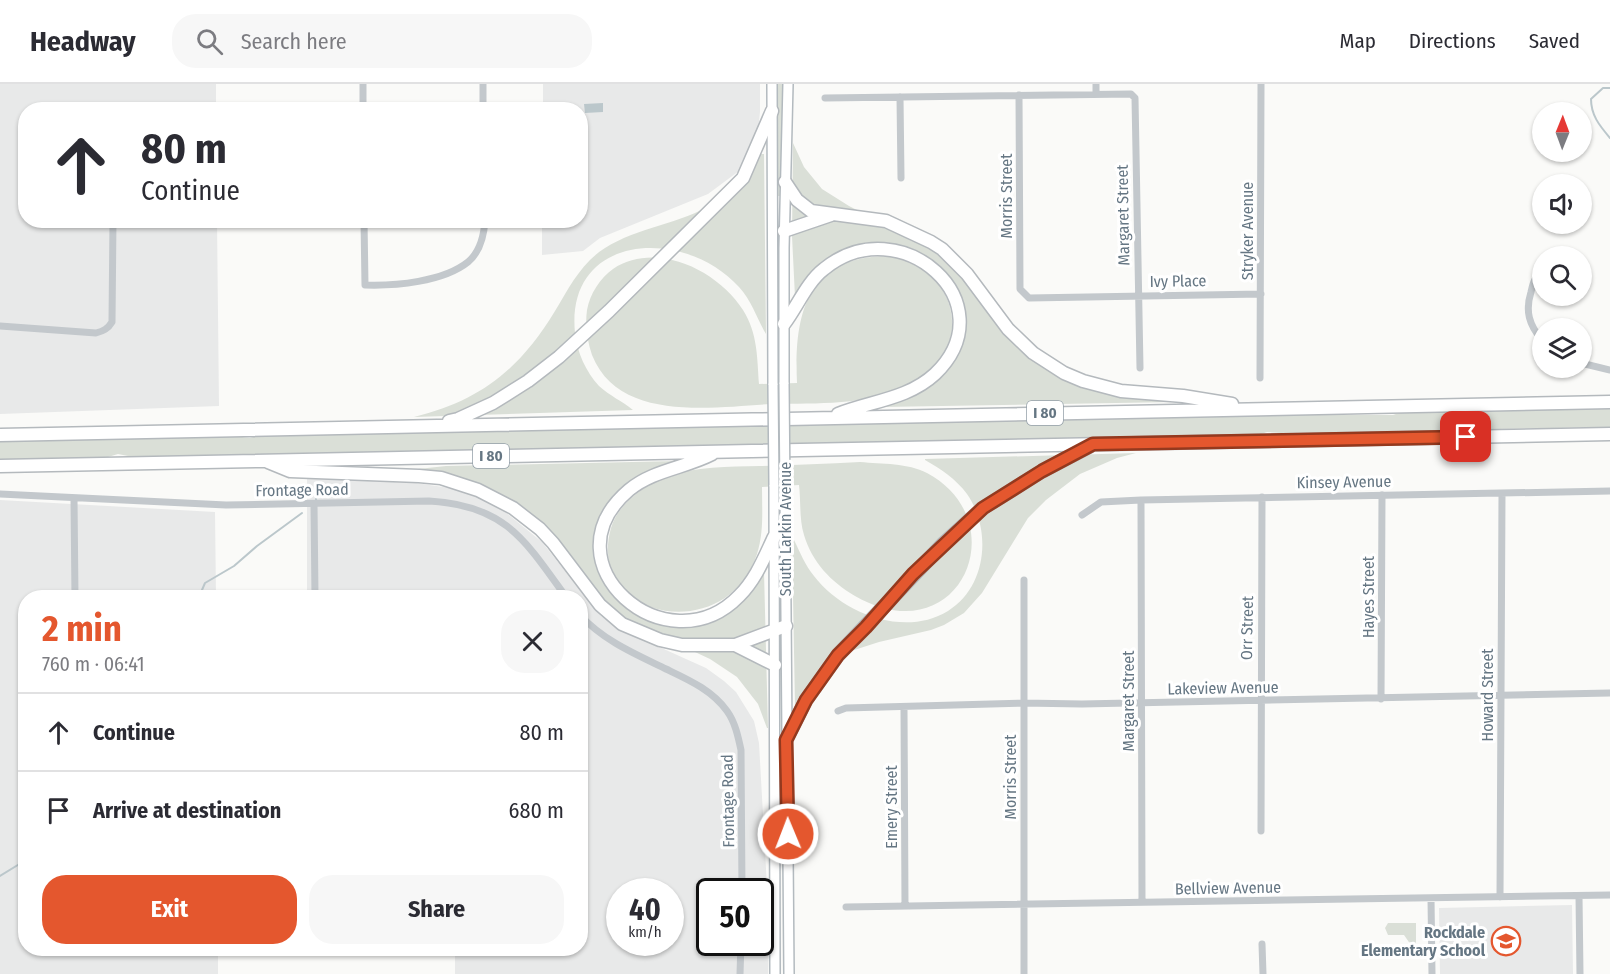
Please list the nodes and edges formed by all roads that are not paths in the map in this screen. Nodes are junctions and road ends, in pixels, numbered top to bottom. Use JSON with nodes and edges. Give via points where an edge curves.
{"nodes":[{"id":1,"x":363,"y":84,"type":"edge"},
{"id":2,"x":483,"y":84,"type":"edge"},
{"id":3,"x":772,"y":84,"type":"edge"},
{"id":4,"x":788,"y":84,"type":"edge"},
{"id":5,"x":1096,"y":84,"type":"edge"},
{"id":6,"x":1261,"y":84,"type":"edge"},
{"id":7,"x":1096,"y":93,"type":"junction"},
{"id":8,"x":1019,"y":95,"type":"junction"},
{"id":9,"x":900,"y":97,"type":"junction"},
{"id":10,"x":825,"y":98,"type":"dead end"},
{"id":11,"x":363,"y":102,"type":"edge"},
{"id":12,"x":483,"y":102,"type":"edge"},
{"id":13,"x":772,"y":111,"type":"junction"},
{"id":14,"x":901,"y":178,"type":"dead end"},
{"id":15,"x":785,"y":182,"type":"junction"},
{"id":16,"x":832,"y":215,"type":"junction"},
{"id":17,"x":112,"y":228,"type":"edge"},
{"id":18,"x":364,"y":228,"type":"edge"},
{"id":19,"x":484,"y":228,"type":"edge"},
{"id":20,"x":784,"y":231,"type":"junction"},
{"id":21,"x":1532,"y":288,"type":"edge"},
{"id":22,"x":1260,"y":294,"type":"junction"},
{"id":23,"x":1137,"y":295,"type":"junction"},
{"id":24,"x":1025,"y":296,"type":"joint"},
{"id":25,"x":784,"y":324,"type":"junction"},
{"id":26,"x":1532,"y":325,"type":"edge"},
{"id":27,"x":0,"y":326,"type":"edge"},
{"id":28,"x":1592,"y":366,"type":"edge"},
{"id":29,"x":1140,"y":368,"type":"dead end"},
{"id":30,"x":1610,"y":370,"type":"edge"},
{"id":31,"x":1260,"y":378,"type":"dead end"},
{"id":32,"x":1610,"y":402,"type":"edge"},
{"id":33,"x":1260,"y":409,"type":"junction"},
{"id":34,"x":829,"y":417,"type":"junction"},
{"id":35,"x":427,"y":426,"type":"junction"},
{"id":36,"x":1610,"y":434,"type":"edge"},
{"id":37,"x":0,"y":435,"type":"edge"},
{"id":38,"x":1093,"y":444,"type":"junction"},
{"id":39,"x":718,"y":452,"type":"junction"},
{"id":40,"x":264,"y":460,"type":"junction"},
{"id":41,"x":0,"y":466,"type":"edge"},
{"id":42,"x":1610,"y":491,"type":"edge"},
{"id":43,"x":0,"y":494,"type":"edge"},
{"id":44,"x":1502,"y":494,"type":"junction"},
{"id":45,"x":1382,"y":495,"type":"junction"},
{"id":46,"x":1262,"y":497,"type":"junction"},
{"id":47,"x":74,"y":498,"type":"junction"},
{"id":48,"x":1141,"y":500,"type":"junction"},
{"id":49,"x":314,"y":504,"type":"junction"},
{"id":50,"x":1082,"y":515,"type":"dead end"},
{"id":51,"x":774,"y":537,"type":"junction"},
{"id":52,"x":1024,"y":580,"type":"dead end"},
{"id":53,"x":75,"y":590,"type":"edge"},
{"id":54,"x":315,"y":590,"type":"edge"},
{"id":55,"x":561,"y":590,"type":"edge"},
{"id":56,"x":588,"y":623,"type":"edge"},
{"id":57,"x":780,"y":628,"type":"junction"},
{"id":58,"x":735,"y":645,"type":"junction"},
{"id":59,"x":775,"y":664,"type":"junction"},
{"id":60,"x":1610,"y":693,"type":"edge"},
{"id":61,"x":1500,"y":695,"type":"junction"},
{"id":62,"x":1381,"y":699,"type":"junction"},
{"id":63,"x":1260,"y":701,"type":"junction"},
{"id":64,"x":1023,"y":703,"type":"junction"},
{"id":65,"x":1141,"y":703,"type":"junction"},
{"id":66,"x":904,"y":707,"type":"junction"},
{"id":67,"x":838,"y":711,"type":"dead end"},
{"id":68,"x":786,"y":740,"type":"junction"},
{"id":69,"x":1261,"y":831,"type":"dead end"},
{"id":70,"x":742,"y":878,"type":"edge"},
{"id":71,"x":1610,"y":895,"type":"edge"},
{"id":72,"x":1579,"y":896,"type":"junction"},
{"id":73,"x":1500,"y":897,"type":"junction"},
{"id":74,"x":1431,"y":898,"type":"junction"},
{"id":75,"x":1142,"y":902,"type":"junction"},
{"id":76,"x":1024,"y":904,"type":"junction"},
{"id":77,"x":905,"y":906,"type":"junction"},
{"id":78,"x":846,"y":907,"type":"dead end"},
{"id":79,"x":1262,"y":944,"type":"dead end"},
{"id":80,"x":741,"y":956,"type":"edge"},
{"id":81,"x":740,"y":974,"type":"edge"},
{"id":82,"x":775,"y":974,"type":"edge"},
{"id":83,"x":789,"y":974,"type":"edge"},
{"id":84,"x":1024,"y":974,"type":"edge"},
{"id":85,"x":1263,"y":974,"type":"edge"},
{"id":86,"x":1432,"y":974,"type":"edge"},
{"id":87,"x":1580,"y":974,"type":"edge"}],
"edges":[{"from":1,"to":11,"type":"street"},
{"from":2,"to":12,"type":"street"},
{"from":3,"to":13,"type":"main road","name":"South Larkin Avenue"},
{"from":4,"to":15,"type":"main road","name":"South Larkin Avenue"},
{"from":5,"to":7,"type":"street"},
{"from":6,"to":22,"type":"street","name":"Stryker Avenue"},
{"from":7,"to":8,"type":"street"},
{"from":7,"to":23,"type":"street","name":"Margaret Street","via":[[1127,93],[1135,98]]},
{"from":8,"to":9,"type":"street"},
{"from":8,"to":24,"type":"street","name":"Morris Street","via":[[1020,290]]},
{"from":9,"to":10,"type":"street"},
{"from":9,"to":14,"type":"street"},
{"from":13,"to":35,"type":"highway","via":[[742,178],[592,327],[545,368],[494,403],[458,419]]},
{"from":13,"to":51,"type":"main road","name":"South Larkin Avenue","bridge":true},
{"from":15,"to":16,"type":"highway","via":[[804,207]]},
{"from":15,"to":20,"type":"main road","name":"South Larkin Avenue"},
{"from":16,"to":20,"type":"highway"},
{"from":16,"to":33,"type":"highway","via":[[886,220],[942,249],[967,273],[1014,335],[1064,373],[1121,391],[1183,396]]},
{"from":17,"to":27,"type":"street","via":[[110,326],[96,333]]},
{"from":18,"to":19,"type":"street","via":[[364,285],[406,283],[452,271],[469,261]]},
{"from":20,"to":25,"type":"main road","name":"South Larkin Avenue"},
{"from":21,"to":26,"type":"street","via":[[1527,304]]},
{"from":22,"to":23,"type":"street","name":"Ivy Place"},
{"from":22,"to":31,"type":"street","name":"Stryker Avenue"},
{"from":23,"to":24,"type":"street","name":"Ivy Place"},
{"from":23,"to":29,"type":"street","name":"Margaret Street"},
{"from":25,"to":34,"type":"highway","via":[[823,269],[850,253],[866,250],[898,251],[922,260],[942,276],[953,295],[958,316],[956,338],[944,364],[934,374],[899,395]]},
{"from":25,"to":57,"type":"main road","name":"South Larkin Avenue","bridge":true,"via":[[785,494]]},
{"from":28,"to":30,"type":"street"},
{"from":32,"to":33,"type":"highway","number":"I 80"},
{"from":33,"to":34,"type":"highway","number":"I 80"},
{"from":34,"to":35,"type":"highway","number":"I 80"},
{"from":35,"to":37,"type":"highway","number":"I 80"},
{"from":36,"to":38,"type":"highway","number":"I 80"},
{"from":38,"to":39,"type":"highway","number":"I 80"},
{"from":38,"to":68,"type":"highway","via":[[983,508],[944,543],[838,655],[806,700]]},
{"from":39,"to":40,"type":"highway","number":"I 80"},
{"from":39,"to":51,"type":"highway","via":[[651,476],[621,499],[608,517],[601,539],[602,562],[609,582],[643,612],[664,619],[694,620],[712,615],[738,598],[758,571]]},
{"from":40,"to":41,"type":"highway","number":"I 80"},
{"from":40,"to":58,"type":"highway","via":[[290,471],[419,476],[478,489],[513,508],[540,529],[600,605],[622,624],[682,645]]},
{"from":42,"to":44,"type":"street","name":"Kinsey Avenue"},
{"from":43,"to":47,"type":"street","name":"Frontage Road"},
{"from":44,"to":45,"type":"street","name":"Kinsey Avenue"},
{"from":44,"to":61,"type":"street","name":"Howard Street"},
{"from":45,"to":46,"type":"street","name":"Kinsey Avenue"},
{"from":45,"to":62,"type":"street","name":"Hayes Street"},
{"from":46,"to":48,"type":"street","name":"Kinsey Avenue"},
{"from":46,"to":63,"type":"street","name":"Orr Street"},
{"from":47,"to":49,"type":"street","name":"Frontage Road"},
{"from":47,"to":53,"type":"street"},
{"from":48,"to":50,"type":"street","name":"Kinsey Avenue","via":[[1101,502]]},
{"from":48,"to":65,"type":"street","name":"Margaret Street"},
{"from":49,"to":54,"type":"street"},
{"from":49,"to":55,"type":"street","name":"Frontage Road","via":[[429,501],[473,507],[511,528]]},
{"from":51,"to":57,"type":"main road","name":"South Larkin Avenue"},
{"from":52,"to":64,"type":"street","name":"Morris Street"},
{"from":56,"to":70,"type":"street","name":"Frontage Road","via":[[615,644],[697,684],[728,712],[741,750]]},
{"from":57,"to":58,"type":"highway"},
{"from":57,"to":59,"type":"main road","name":"South Larkin Avenue"},
{"from":57,"to":68,"type":"main road","name":"South Larkin Avenue"},
{"from":58,"to":59,"type":"highway"},
{"from":59,"to":82,"type":"main road","name":"South Larkin Avenue"},
{"from":60,"to":61,"type":"street","name":"Lakeview Avenue"},
{"from":61,"to":62,"type":"street","name":"Lakeview Avenue"},
{"from":61,"to":73,"type":"street","name":"Howard Street"},
{"from":62,"to":63,"type":"street","name":"Lakeview Avenue"},
{"from":63,"to":65,"type":"street","name":"Lakeview Avenue"},
{"from":63,"to":69,"type":"street","name":"Orr Street"},
{"from":64,"to":65,"type":"street","name":"Lakeview Avenue"},
{"from":64,"to":66,"type":"street","name":"Lakeview Avenue"},
{"from":64,"to":76,"type":"street","name":"Morris Street"},
{"from":65,"to":75,"type":"street","name":"Margaret Street"},
{"from":66,"to":67,"type":"street","name":"Lakeview Avenue"},
{"from":66,"to":77,"type":"street","name":"Emery Street"},
{"from":68,"to":83,"type":"main road","name":"South Larkin Avenue"},
{"from":71,"to":72,"type":"street","name":"Bellview Avenue"},
{"from":72,"to":73,"type":"street","name":"Bellview Avenue"},
{"from":72,"to":87,"type":"street"},
{"from":73,"to":74,"type":"street","name":"Bellview Avenue"},
{"from":74,"to":75,"type":"street","name":"Bellview Avenue"},
{"from":74,"to":86,"type":"street"},
{"from":75,"to":76,"type":"street","name":"Bellview Avenue"},
{"from":76,"to":77,"type":"street","name":"Bellview Avenue"},
{"from":76,"to":84,"type":"street","name":"Morris Street"},
{"from":77,"to":78,"type":"street","name":"Bellview Avenue"},
{"from":79,"to":85,"type":"street"},
{"from":80,"to":81,"type":"street"}]}
